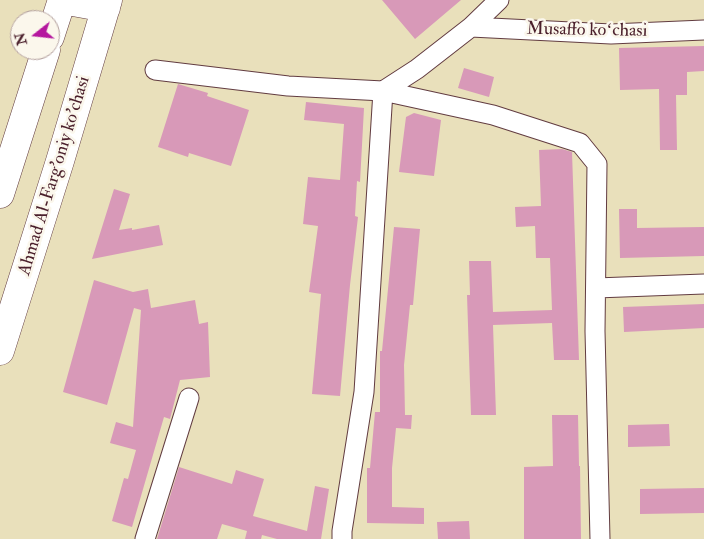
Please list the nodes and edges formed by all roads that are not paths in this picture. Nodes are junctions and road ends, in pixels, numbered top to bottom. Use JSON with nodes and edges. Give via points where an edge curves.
{"nodes":[{"id":1,"x":62,"y":0,"type":"edge"},
{"id":2,"x":500,"y":0,"type":"edge"},
{"id":3,"x":107,"y":4,"type":"edge"},
{"id":4,"x":471,"y":27,"type":"junction"},
{"id":5,"x":704,"y":30,"type":"edge"},
{"id":6,"x":43,"y":60,"type":"edge"},
{"id":7,"x":155,"y":70,"type":"dead end"},
{"id":8,"x":384,"y":91,"type":"junction"},
{"id":9,"x":0,"y":194,"type":"edge"},
{"id":10,"x":704,"y":284,"type":"edge"},
{"id":11,"x":596,"y":288,"type":"junction"},
{"id":12,"x":0,"y":351,"type":"edge"},
{"id":13,"x":189,"y":398,"type":"dead end"},
{"id":14,"x":145,"y":539,"type":"edge"},
{"id":15,"x":342,"y":539,"type":"edge"},
{"id":16,"x":600,"y":539,"type":"edge"}],
"edges":[{"from":1,"to":3,"type":"highway"},
{"from":2,"to":4,"type":"street"},
{"from":3,"to":12,"type":"highway","name":"Ahmad Al-Farg'oniy ko'chasi"},
{"from":4,"to":5,"type":"street","name":"Musaffo koʻchasi","via":[[612,34]]},
{"from":4,"to":8,"type":"street"},
{"from":6,"to":9,"type":"highway"},
{"from":7,"to":8,"type":"street","via":[[288,86]]},
{"from":8,"to":11,"type":"street","via":[[493,115],[580,143],[597,164]]},
{"from":8,"to":15,"type":"street","via":[[364,392]]},
{"from":10,"to":11,"type":"street"},
{"from":11,"to":16,"type":"street"},
{"from":13,"to":14,"type":"street"}]}
